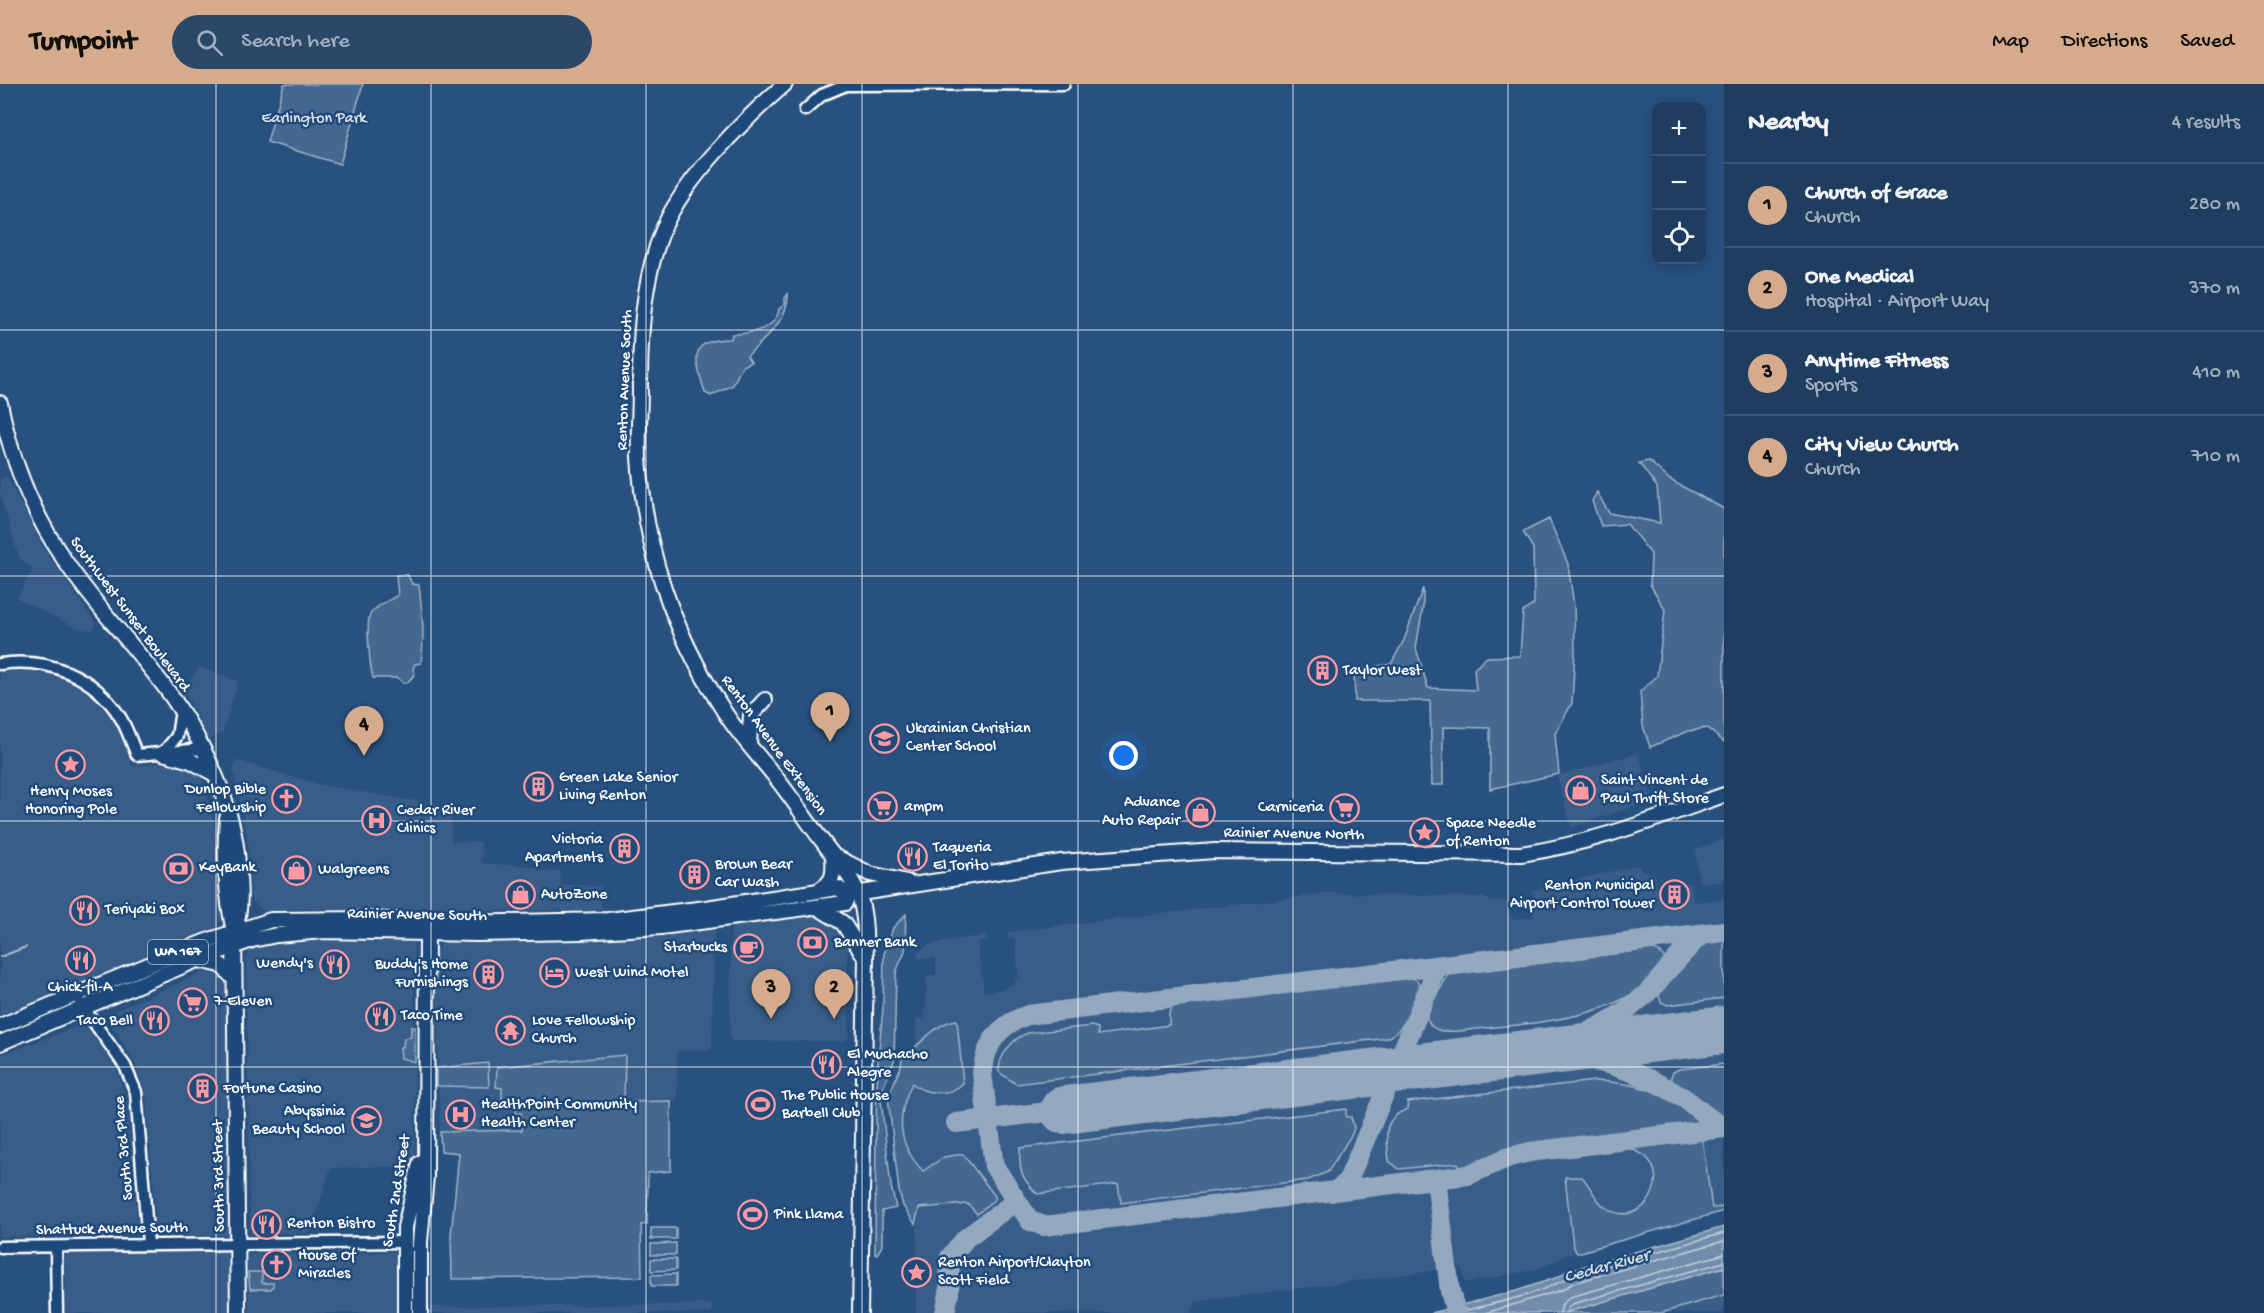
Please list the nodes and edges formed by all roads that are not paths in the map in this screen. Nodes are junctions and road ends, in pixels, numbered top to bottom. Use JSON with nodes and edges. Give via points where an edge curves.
{"nodes":[{"id":1,"x":774,"y":84,"type":"edge"},
{"id":2,"x":785,"y":84,"type":"edge"},
{"id":3,"x":1064,"y":84,"type":"edge"},
{"id":4,"x":769,"y":98,"type":"junction"},
{"id":5,"x":805,"y":110,"type":"dead end"},
{"id":6,"x":0,"y":403,"type":"edge"},
{"id":7,"x":651,"y":543,"type":"joint"},
{"id":8,"x":0,"y":664,"type":"edge"},
{"id":9,"x":765,"y":700,"type":"dead end"},
{"id":10,"x":181,"y":711,"type":"junction"},
{"id":11,"x":124,"y":725,"type":"junction"},
{"id":12,"x":749,"y":744,"type":"junction"},
{"id":13,"x":202,"y":749,"type":"junction"},
{"id":14,"x":163,"y":753,"type":"junction"},
{"id":15,"x":213,"y":773,"type":"junction"},
{"id":16,"x":1724,"y":795,"type":"edge"},
{"id":17,"x":833,"y":855,"type":"junction"},
{"id":18,"x":917,"y":884,"type":"junction"},
{"id":19,"x":815,"y":892,"type":"junction"},
{"id":20,"x":853,"y":894,"type":"junction"},
{"id":21,"x":817,"y":907,"type":"junction"},
{"id":22,"x":427,"y":928,"type":"junction"},
{"id":23,"x":234,"y":931,"type":"junction"},
{"id":24,"x":234,"y":947,"type":"junction"},
{"id":25,"x":866,"y":959,"type":"junction"},
{"id":26,"x":197,"y":960,"type":"junction"},
{"id":27,"x":234,"y":979,"type":"junction"},
{"id":28,"x":75,"y":996,"type":"junction"},
{"id":29,"x":83,"y":1009,"type":"junction"},
{"id":30,"x":0,"y":1026,"type":"edge"},
{"id":31,"x":0,"y":1043,"type":"edge"},
{"id":32,"x":426,"y":1110,"type":"junction"},
{"id":33,"x":404,"y":1242,"type":"junction"},
{"id":34,"x":148,"y":1244,"type":"junction"},
{"id":35,"x":237,"y":1244,"type":"junction"},
{"id":36,"x":0,"y":1247,"type":"edge"},
{"id":37,"x":56,"y":1253,"type":"junction"},
{"id":38,"x":57,"y":1313,"type":"edge"},
{"id":39,"x":238,"y":1313,"type":"edge"},
{"id":40,"x":405,"y":1313,"type":"edge"},
{"id":41,"x":420,"y":1313,"type":"edge"},
{"id":42,"x":860,"y":1313,"type":"edge"}],
"edges":[{"from":1,"to":4,"type":"street"},
{"from":2,"to":4,"type":"main road","name":"Renton Avenue South"},
{"from":3,"to":5,"type":"street","via":[[846,86],[822,95]]},
{"from":4,"to":7,"type":"main road","name":"Renton Avenue South","via":[[716,152],[684,194],[665,225],[648,280],[642,314],[639,456]]},
{"from":6,"to":10,"type":"main road","name":"Southwest Sunset Boulevard","via":[[24,484],[48,532],[85,589]]},
{"from":7,"to":12,"type":"main road","name":"Renton Avenue Extension","via":[[682,638],[722,709]]},
{"from":8,"to":11,"type":"street","via":[[46,664],[78,677],[105,698]]},
{"from":9,"to":12,"type":"main road","via":[[751,715]]},
{"from":10,"to":13,"type":"main road","name":"Southwest Sunset Boulevard"},
{"from":10,"to":14,"type":"street","via":[[177,736]]},
{"from":11,"to":14,"type":"street","via":[[145,747]]},
{"from":11,"to":14,"type":"street","via":[[137,754]]},
{"from":12,"to":17,"type":"main road","name":"Renton Avenue Extension"},
{"from":13,"to":14,"type":"street"},
{"from":13,"to":15,"type":"main road","name":"Southwest Sunset Boulevard"},
{"from":14,"to":15,"type":"main road"},
{"from":15,"to":23,"type":"main road","name":"Southwest Sunset Boulevard","via":[[236,838],[240,915]]},
{"from":16,"to":18,"type":"main road","name":"Rainier Avenue North","via":[[1616,832],[1521,854],[1230,850],[1084,860]]},
{"from":17,"to":18,"type":"main road","via":[[870,874]]},
{"from":17,"to":19,"type":"main road","via":[[830,881]]},
{"from":17,"to":20,"type":"main road","name":"Renton Avenue Extension"},
{"from":18,"to":20,"type":"main road","name":"Rainier Avenue North"},
{"from":19,"to":20,"type":"main road","name":"Rainier Avenue South","via":[[838,888]]},
{"from":19,"to":22,"type":"main road","name":"Rainier Avenue South","via":[[623,918]]},
{"from":20,"to":21,"type":"main road","name":"Rainier Avenue South","via":[[845,903]]},
{"from":20,"to":25,"type":"main road","via":[[864,920]]},
{"from":21,"to":22,"type":"main road","name":"Rainier Avenue South","via":[[638,929],[581,932]]},
{"from":21,"to":25,"type":"main road","via":[[843,923]]},
{"from":22,"to":23,"type":"main road","name":"Rainier Avenue South","via":[[342,919],[271,921]]},
{"from":22,"to":24,"type":"main road","name":"Rainier Avenue South","via":[[293,932]]},
{"from":22,"to":32,"type":"main road","name":"South 2nd Street"},
{"from":23,"to":24,"type":"main road","name":"South 3rd Street"},
{"from":23,"to":28,"type":"main road","name":"Rainier Avenue South","number":"WA 167"},
{"from":24,"to":26,"type":"main road","name":"Rainier Avenue South","number":"WA 167"},
{"from":24,"to":27,"type":"main road","name":"South 3rd Street"},
{"from":25,"to":42,"type":"main road"},
{"from":26,"to":27,"type":"main road","via":[[218,964]]},
{"from":26,"to":29,"type":"main road","name":"Rainier Avenue South","number":"WA 167"},
{"from":27,"to":35,"type":"main road","name":"South 3rd Street"},
{"from":28,"to":29,"type":"street","name":"South 3rd Place"},
{"from":28,"to":30,"type":"main road","name":"Rainier Avenue South","number":"WA 167"},
{"from":29,"to":31,"type":"main road","name":"Rainier Avenue South","number":"WA 167"},
{"from":29,"to":34,"type":"street","name":"South 3rd Place","via":[[125,1066],[136,1092]]},
{"from":32,"to":33,"type":"main road","name":"South 2nd Street"},
{"from":32,"to":41,"type":"main road","name":"South 2nd Street"},
{"from":33,"to":35,"type":"street","name":"Shattuck Avenue South"},
{"from":33,"to":40,"type":"main road","name":"South 2nd Street"},
{"from":34,"to":35,"type":"street","name":"Shattuck Avenue South"},
{"from":34,"to":37,"type":"street","name":"Shattuck Avenue South","via":[[73,1247]]},
{"from":35,"to":39,"type":"main road","name":"South 3rd Street"},
{"from":36,"to":37,"type":"street","name":"Shattuck Avenue South"},
{"from":37,"to":38,"type":"street"}]}
